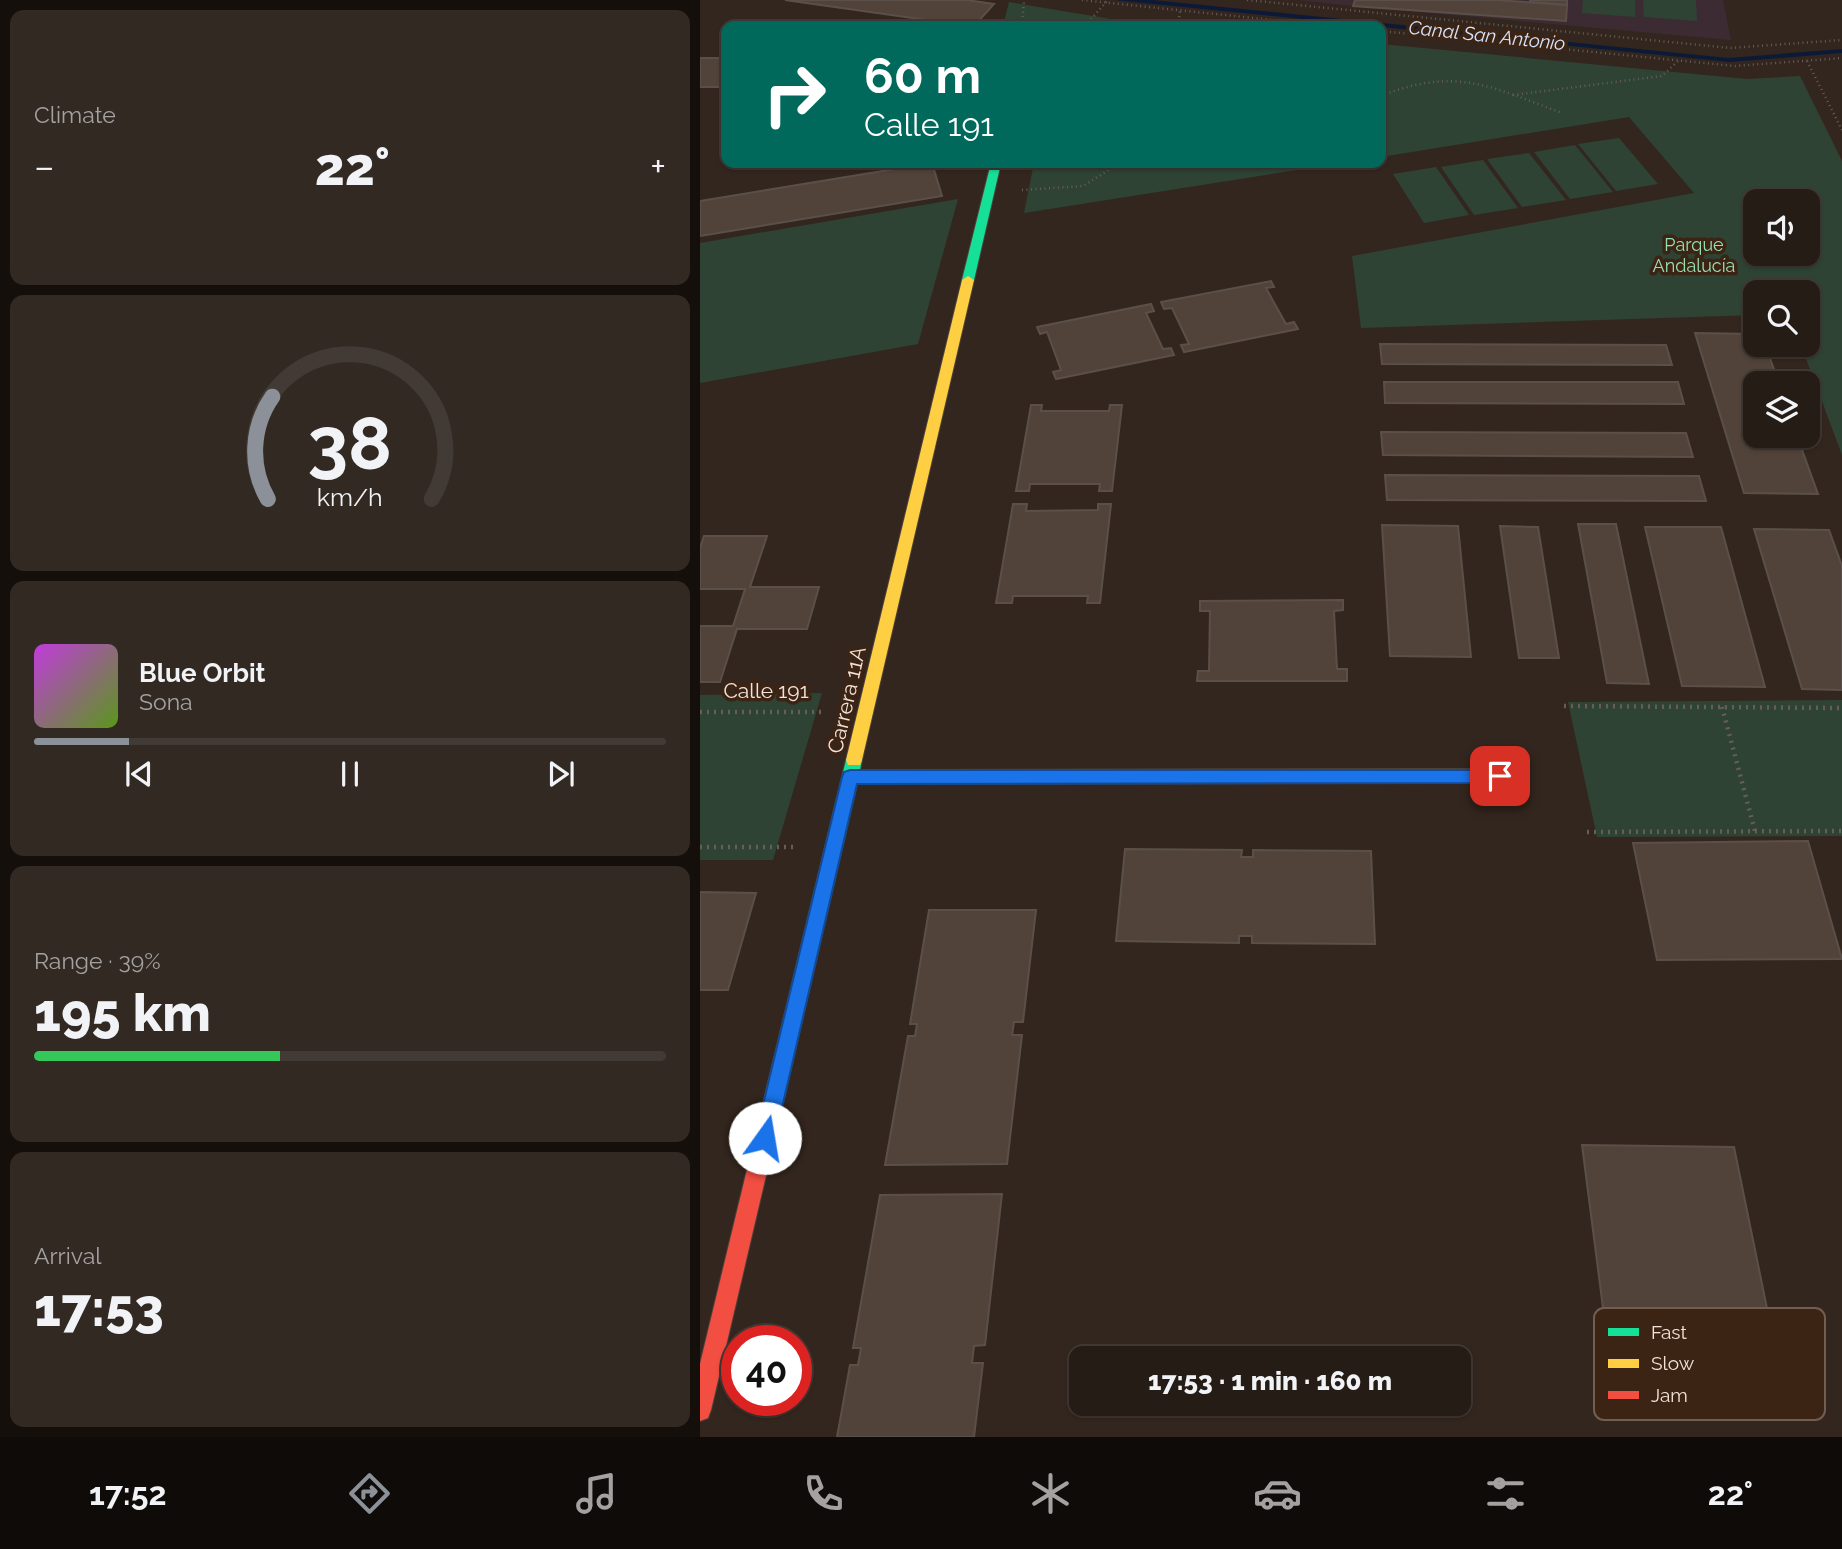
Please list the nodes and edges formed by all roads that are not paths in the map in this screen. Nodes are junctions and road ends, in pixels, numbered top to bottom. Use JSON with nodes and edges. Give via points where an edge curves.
{"nodes":[{"id":1,"x":995,"y":168,"type":"edge"},
{"id":2,"x":1521,"y":776,"type":"dead end"},
{"id":3,"x":850,"y":777,"type":"junction"},
{"id":4,"x":700,"y":1410,"type":"edge"}],
"edges":[{"from":1,"to":3,"type":"street","name":"Carrera 11A"},
{"from":2,"to":3,"type":"street"},
{"from":3,"to":4,"type":"street","name":"Carrera 11A"}]}
